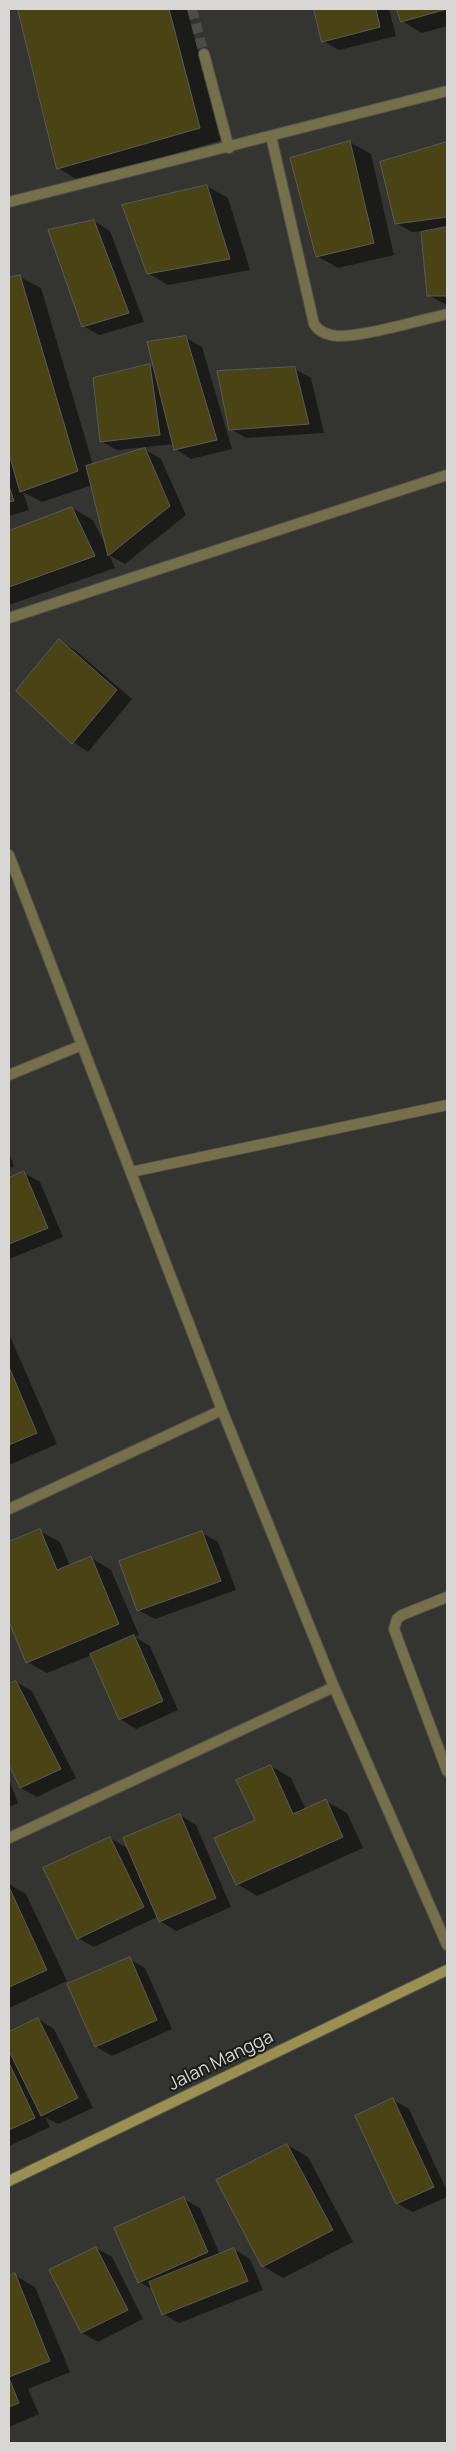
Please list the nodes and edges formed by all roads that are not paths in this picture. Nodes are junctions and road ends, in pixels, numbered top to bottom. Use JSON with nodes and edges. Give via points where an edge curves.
{"nodes":[{"id":1,"x":204,"y":54,"type":"tunnel mouth"},
{"id":2,"x":447,"y":91,"type":"edge"},
{"id":3,"x":271,"y":136,"type":"junction"},
{"id":4,"x":229,"y":148,"type":"junction"},
{"id":5,"x":9,"y":202,"type":"edge"},
{"id":6,"x":447,"y":314,"type":"edge"},
{"id":7,"x":447,"y":475,"type":"edge"},
{"id":8,"x":9,"y":618,"type":"edge"},
{"id":9,"x":9,"y":855,"type":"edge"},
{"id":10,"x":82,"y":1044,"type":"junction"},
{"id":11,"x":9,"y":1075,"type":"edge"},
{"id":12,"x":447,"y":1105,"type":"edge"},
{"id":13,"x":131,"y":1172,"type":"junction"},
{"id":14,"x":222,"y":1410,"type":"junction"},
{"id":15,"x":9,"y":1508,"type":"edge"},
{"id":16,"x":447,"y":1597,"type":"edge"},
{"id":17,"x":334,"y":1688,"type":"junction"},
{"id":18,"x":447,"y":1771,"type":"edge"},
{"id":19,"x":9,"y":1838,"type":"edge"},
{"id":20,"x":447,"y":1945,"type":"edge"},
{"id":21,"x":447,"y":1970,"type":"edge"},
{"id":22,"x":9,"y":2181,"type":"edge"}],
"edges":[{"from":1,"to":4,"type":"street"},
{"from":2,"to":3,"type":"street"},
{"from":3,"to":4,"type":"street"},
{"from":3,"to":6,"type":"street","via":[[318,330],[337,336],[346,335]]},
{"from":4,"to":5,"type":"street"},
{"from":7,"to":8,"type":"street"},
{"from":9,"to":10,"type":"street"},
{"from":10,"to":11,"type":"street"},
{"from":10,"to":13,"type":"street"},
{"from":12,"to":13,"type":"street"},
{"from":13,"to":14,"type":"street"},
{"from":14,"to":15,"type":"street"},
{"from":14,"to":17,"type":"street"},
{"from":16,"to":18,"type":"street","via":[[397,1618],[394,1629]]},
{"from":17,"to":19,"type":"street"},
{"from":17,"to":20,"type":"street"},
{"from":21,"to":22,"type":"street","name":"Jalan Mangga"}]}
